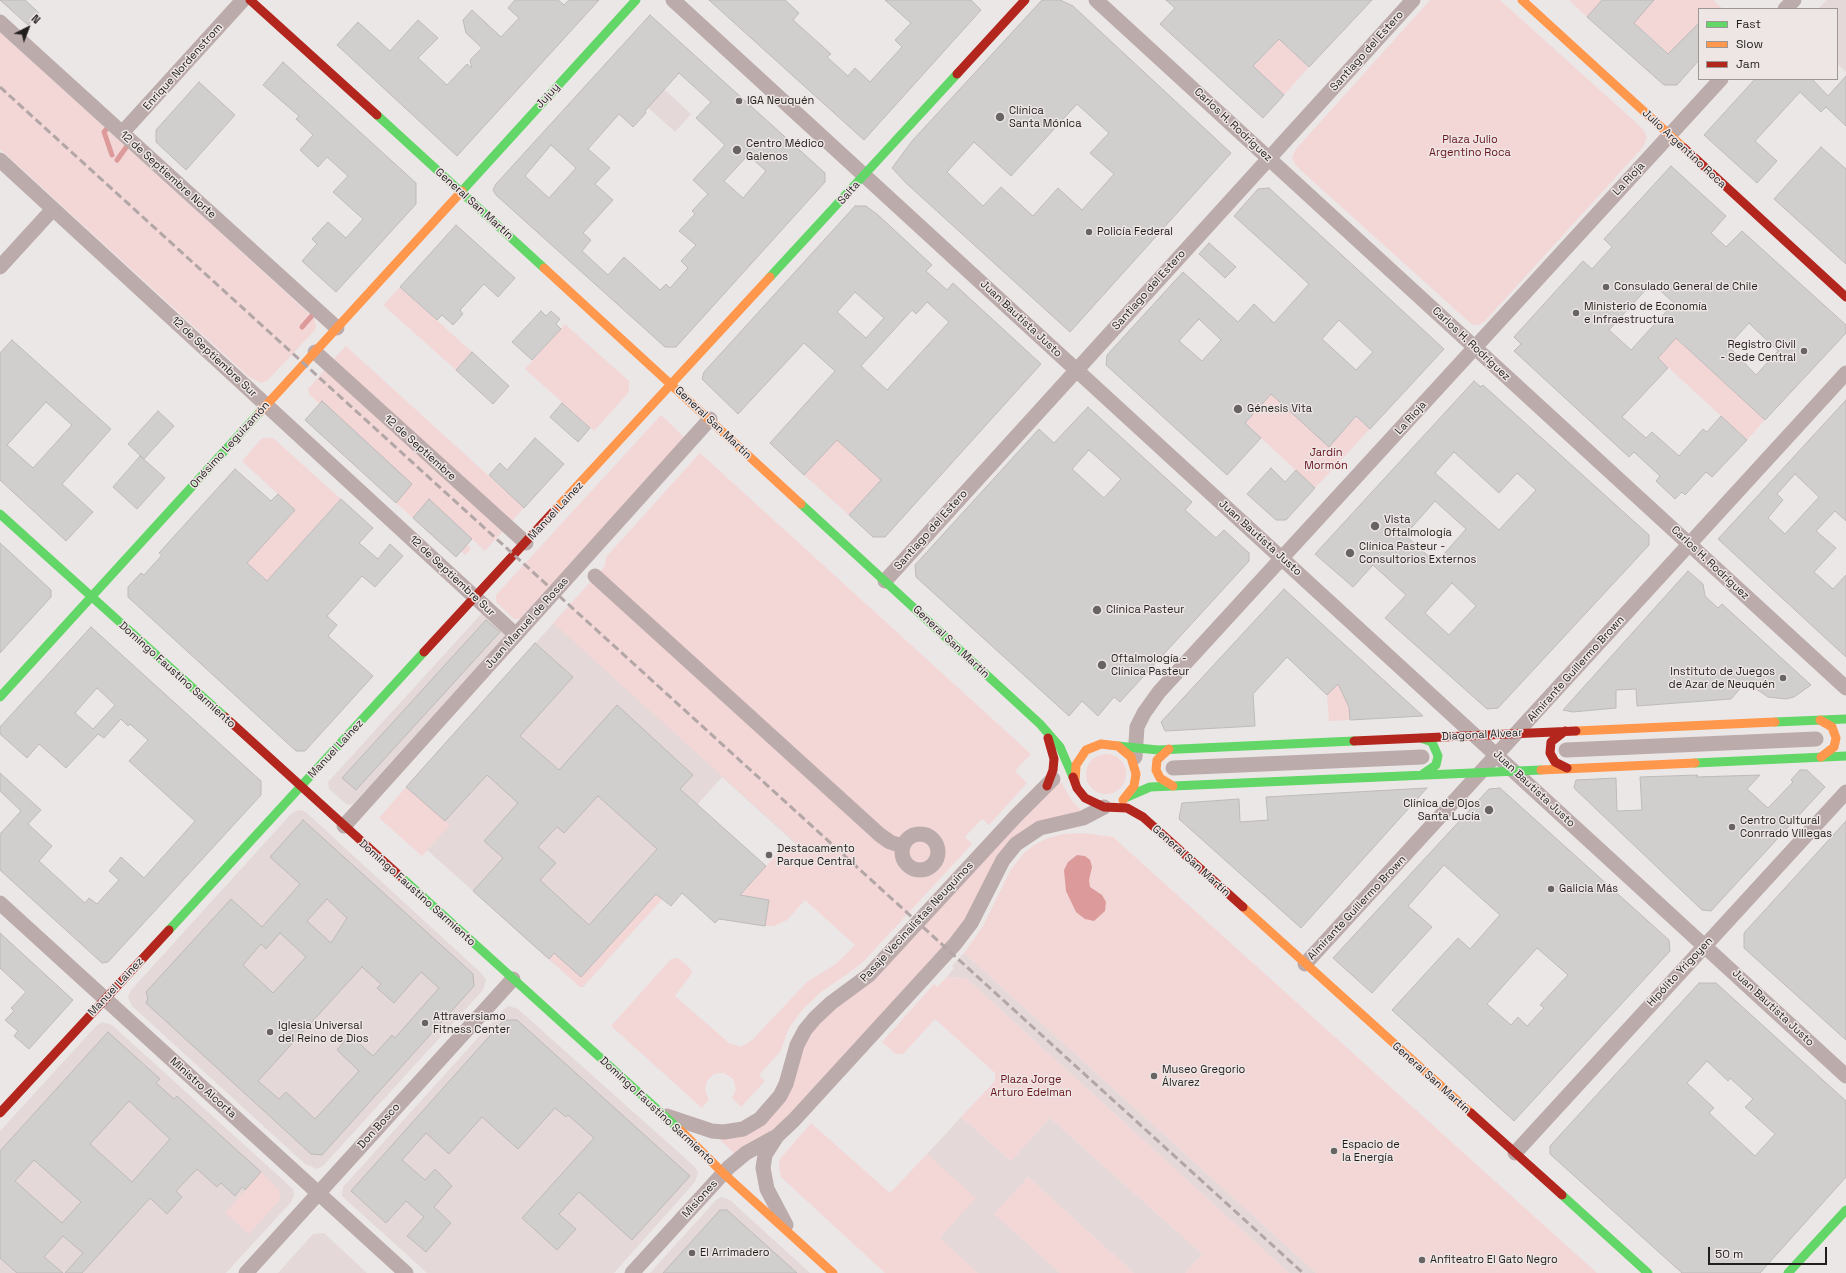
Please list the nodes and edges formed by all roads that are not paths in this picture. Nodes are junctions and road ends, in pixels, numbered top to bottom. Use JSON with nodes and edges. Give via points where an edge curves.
{"nodes":[{"id":1,"x":243,"y":0,"type":"edge"},
{"id":2,"x":250,"y":0,"type":"edge"},
{"id":3,"x":636,"y":0,"type":"edge"},
{"id":4,"x":673,"y":0,"type":"edge"},
{"id":5,"x":1025,"y":0,"type":"edge"},
{"id":6,"x":1096,"y":0,"type":"edge"},
{"id":7,"x":1413,"y":0,"type":"edge"},
{"id":8,"x":1522,"y":0,"type":"edge"},
{"id":9,"x":1794,"y":0,"type":"edge"},
{"id":10,"x":1786,"y":8,"type":"edge"},
{"id":11,"x":0,"y":22,"type":"edge"},
{"id":12,"x":1720,"y":80,"type":"edge"},
{"id":13,"x":122,"y":133,"type":"junction"},
{"id":14,"x":1670,"y":135,"type":"junction"},
{"id":15,"x":1269,"y":158,"type":"junction"},
{"id":16,"x":0,"y":160,"type":"edge"},
{"id":17,"x":864,"y":175,"type":"junction"},
{"id":18,"x":461,"y":193,"type":"junction"},
{"id":19,"x":53,"y":209,"type":"junction"},
{"id":20,"x":0,"y":267,"type":"edge"},
{"id":21,"x":1846,"y":297,"type":"edge"},
{"id":22,"x":337,"y":328,"type":"junction"},
{"id":23,"x":1475,"y":348,"type":"junction"},
{"id":24,"x":315,"y":352,"type":"junction"},
{"id":25,"x":1076,"y":370,"type":"junction"},
{"id":26,"x":1846,"y":373,"type":"edge"},
{"id":27,"x":672,"y":385,"type":"junction"},
{"id":28,"x":266,"y":405,"type":"junction"},
{"id":29,"x":710,"y":419,"type":"junction"},
{"id":30,"x":0,"y":514,"type":"edge"},
{"id":31,"x":526,"y":543,"type":"junction"},
{"id":32,"x":1689,"y":544,"type":"junction"},
{"id":33,"x":1282,"y":558,"type":"junction"},
{"id":34,"x":596,"y":576,"type":"dead end"},
{"id":35,"x":885,"y":581,"type":"junction"},
{"id":36,"x":91,"y":596,"type":"junction"},
{"id":37,"x":476,"y":598,"type":"junction"},
{"id":38,"x":516,"y":635,"type":"junction"},
{"id":39,"x":1846,"y":688,"type":"edge"},
{"id":40,"x":0,"y":697,"type":"edge"},
{"id":41,"x":1846,"y":719,"type":"edge"},
{"id":42,"x":1820,"y":720,"type":"junction"},
{"id":43,"x":1040,"y":724,"type":"junction"},
{"id":44,"x":1565,"y":732,"type":"junction"},
{"id":45,"x":1516,"y":734,"type":"junction"},
{"id":46,"x":1475,"y":736,"type":"junction"},
{"id":47,"x":1421,"y":738,"type":"junction"},
{"id":48,"x":1816,"y":739,"type":"dead end"},
{"id":49,"x":1118,"y":746,"type":"junction"},
{"id":50,"x":1135,"y":748,"type":"junction"},
{"id":51,"x":1169,"y":749,"type":"junction"},
{"id":52,"x":1086,"y":750,"type":"junction"},
{"id":53,"x":1566,"y":750,"type":"dead end"},
{"id":54,"x":1496,"y":755,"type":"junction"},
{"id":55,"x":1846,"y":756,"type":"edge"},
{"id":56,"x":1422,"y":757,"type":"dead end"},
{"id":57,"x":1822,"y":757,"type":"junction"},
{"id":58,"x":1068,"y":762,"type":"junction"},
{"id":59,"x":1173,"y":768,"type":"dead end"},
{"id":60,"x":1567,"y":768,"type":"junction"},
{"id":61,"x":1514,"y":771,"type":"junction"},
{"id":62,"x":1481,"y":772,"type":"junction"},
{"id":63,"x":1136,"y":774,"type":"junction"},
{"id":64,"x":1423,"y":774,"type":"junction"},
{"id":65,"x":1076,"y":783,"type":"junction"},
{"id":66,"x":1047,"y":786,"type":"junction"},
{"id":67,"x":1173,"y":786,"type":"junction"},
{"id":68,"x":301,"y":787,"type":"junction"},
{"id":69,"x":1846,"y":792,"type":"edge"},
{"id":70,"x":1127,"y":797,"type":"junction"},
{"id":71,"x":1108,"y":806,"type":"junction"},
{"id":72,"x":344,"y":826,"type":"junction"},
{"id":73,"x":902,"y":846,"type":"dead end"},
{"id":74,"x":0,"y":903,"type":"edge"},
{"id":75,"x":1705,"y":946,"type":"junction"},
{"id":76,"x":1305,"y":964,"type":"junction"},
{"id":77,"x":513,"y":979,"type":"junction"},
{"id":78,"x":105,"y":999,"type":"junction"},
{"id":79,"x":1846,"y":1076,"type":"edge"},
{"id":80,"x":0,"y":1113,"type":"edge"},
{"id":81,"x":663,"y":1114,"type":"junction"},
{"id":82,"x":777,"y":1136,"type":"junction"},
{"id":83,"x":1515,"y":1153,"type":"junction"},
{"id":84,"x":723,"y":1173,"type":"junction"},
{"id":85,"x":318,"y":1193,"type":"junction"},
{"id":86,"x":1846,"y":1210,"type":"edge"},
{"id":87,"x":792,"y":1235,"type":"junction"},
{"id":88,"x":246,"y":1273,"type":"edge"},
{"id":89,"x":406,"y":1273,"type":"edge"},
{"id":90,"x":632,"y":1273,"type":"edge"},
{"id":91,"x":833,"y":1273,"type":"edge"},
{"id":92,"x":1648,"y":1273,"type":"edge"},
{"id":93,"x":1788,"y":1273,"type":"edge"}],
"edges":[{"from":1,"to":13,"type":"street","name":"Enrique Nordenstrom"},
{"from":2,"to":18,"type":"main road","name":"General San Martín"},
{"from":3,"to":18,"type":"main road","name":"Jujuy"},
{"from":4,"to":17,"type":"street","name":"Juan Bautista Justo"},
{"from":5,"to":17,"type":"main road","name":"Salta"},
{"from":6,"to":15,"type":"street","name":"Carlos H. Rodríguez"},
{"from":7,"to":15,"type":"street","name":"Santiago del Estero"},
{"from":8,"to":14,"type":"main road","name":"Julio Argentino Roca"},
{"from":9,"to":10,"type":"street"},
{"from":11,"to":13,"type":"street","name":"12 de Septiembre Norte"},
{"from":12,"to":14,"type":"street","name":"La Rioja"},
{"from":13,"to":22,"type":"street","name":"12 de Septiembre Norte"},
{"from":14,"to":21,"type":"main road","name":"Julio Argentino Roca"},
{"from":14,"to":23,"type":"street","name":"La Rioja"},
{"from":15,"to":23,"type":"street","name":"Carlos H. Rodríguez"},
{"from":15,"to":25,"type":"street","name":"Santiago del Estero"},
{"from":16,"to":19,"type":"street","name":"12 de Septiembre Sur"},
{"from":17,"to":25,"type":"street","name":"Juan Bautista Justo"},
{"from":17,"to":27,"type":"main road","name":"Salta"},
{"from":18,"to":22,"type":"main road","name":"Onésimo Leguizamón"},
{"from":18,"to":27,"type":"main road","name":"General San Martín"},
{"from":19,"to":20,"type":"street"},
{"from":19,"to":28,"type":"street","name":"12 de Septiembre Sur"},
{"from":22,"to":24,"type":"main road","name":"Onésimo Leguizamón"},
{"from":23,"to":32,"type":"street","name":"Carlos H. Rodríguez"},
{"from":23,"to":33,"type":"street","name":"La Rioja"},
{"from":24,"to":28,"type":"main road","name":"Onésimo Leguizamón"},
{"from":24,"to":31,"type":"street","name":"12 de Septiembre"},
{"from":25,"to":33,"type":"street","name":"Juan Bautista Justo"},
{"from":25,"to":35,"type":"street","name":"Santiago del Estero"},
{"from":26,"to":32,"type":"street","name":"Almirante Guillermo Brown"},
{"from":27,"to":29,"type":"main road","name":"General San Martín"},
{"from":27,"to":31,"type":"main road","name":"Manuel Lainez"},
{"from":28,"to":36,"type":"main road","name":"Onésimo Leguizamón"},
{"from":28,"to":37,"type":"street","name":"12 de Septiembre Sur"},
{"from":29,"to":35,"type":"main road","name":"General San Martín"},
{"from":29,"to":38,"type":"street","name":"Juan Manuel de Rosas"},
{"from":30,"to":36,"type":"main road","name":"Domingo Faustino Sarmiento"},
{"from":31,"to":37,"type":"main road","name":"Manuel Lainez"},
{"from":32,"to":39,"type":"street","name":"Carlos H. Rodríguez"},
{"from":32,"to":45,"type":"street","name":"Almirante Guillermo Brown"},
{"from":33,"to":46,"type":"street","name":"Juan Bautista Justo"},
{"from":33,"to":50,"type":"street","name":"La Rioja","via":[[1148,706],[1138,727]]},
{"from":34,"to":73,"type":"street","via":[[880,835]]},
{"from":35,"to":43,"type":"main road","name":"General San Martín"},
{"from":36,"to":40,"type":"main road","name":"Onésimo Leguizamón"},
{"from":36,"to":68,"type":"main road","name":"Domingo Faustino Sarmiento"},
{"from":37,"to":38,"type":"street","name":"12 de Septiembre Sur"},
{"from":37,"to":68,"type":"main road","name":"Manuel Lainez"},
{"from":38,"to":72,"type":"street","name":"Juan Manuel de Rosas"},
{"from":41,"to":42,"type":"main road","name":"Diagonal Alvear"},
{"from":42,"to":44,"type":"main road","name":"Diagonal Alvear"},
{"from":42,"to":57,"type":"main road","via":[[1833,728],[1836,738],[1834,747]]},
{"from":43,"to":58,"type":"main road","name":"General San Martín","via":[[1060,747]]},
{"from":43,"to":66,"type":"main road","via":[[1054,753],[1053,770]]},
{"from":44,"to":45,"type":"main road","name":"Diagonal Alvear"},
{"from":44,"to":60,"type":"main road","via":[[1551,742],[1550,753],[1554,761]]},
{"from":45,"to":46,"type":"main road","name":"Diagonal Alvear"},
{"from":45,"to":54,"type":"street","name":"Almirante Guillermo Brown"},
{"from":46,"to":47,"type":"main road","name":"Diagonal Alvear"},
{"from":46,"to":54,"type":"street","name":"Juan Bautista Justo"},
{"from":47,"to":51,"type":"main road","name":"Diagonal Alvear"},
{"from":47,"to":64,"type":"main road","via":[[1432,742],[1438,751],[1433,768]]},
{"from":48,"to":53,"type":"street"},
{"from":49,"to":50,"type":"main road","name":"Diagonal Alvear"},
{"from":49,"to":52,"type":"main road","name":"Diagonal Alvear","via":[[1101,744]]},
{"from":49,"to":63,"type":"main road","via":[[1131,757]]},
{"from":50,"to":51,"type":"main road","name":"Diagonal Alvear"},
{"from":50,"to":63,"type":"street","name":"La Rioja"},
{"from":51,"to":67,"type":"main road","via":[[1157,760],[1156,770],[1160,778]]},
{"from":52,"to":58,"type":"street","name":"Pasaje Vecinalistas Neuquinos"},
{"from":52,"to":65,"type":"main road","via":[[1076,765]]},
{"from":54,"to":61,"type":"street","name":"Juan Bautista Justo"},
{"from":54,"to":62,"type":"street","name":"Almirante Guillermo Brown"},
{"from":55,"to":57,"type":"main road"},
{"from":56,"to":59,"type":"street"},
{"from":57,"to":60,"type":"main road"},
{"from":58,"to":65,"type":"main road","name":"General San Martín"},
{"from":58,"to":66,"type":"street","name":"Pasaje Vecinalistas Neuquinos"},
{"from":60,"to":61,"type":"main road"},
{"from":61,"to":62,"type":"main road"},
{"from":61,"to":75,"type":"street","name":"Juan Bautista Justo"},
{"from":62,"to":64,"type":"main road"},
{"from":62,"to":76,"type":"street","name":"Almirante Guillermo Brown"},
{"from":63,"to":70,"type":"main road","via":[[1134,786]]},
{"from":64,"to":67,"type":"main road"},
{"from":65,"to":71,"type":"main road","name":"General San Martín","via":[[1085,798]]},
{"from":66,"to":81,"type":"street","name":"Pasaje Vecinalistas Neuquinos","via":[[869,975],[815,1018],[797,1045],[783,1090],[760,1119],[742,1129],[724,1132],[712,1131]]},
{"from":67,"to":70,"type":"main road","via":[[1150,788]]},
{"from":68,"to":72,"type":"main road","name":"Domingo Faustino Sarmiento"},
{"from":68,"to":78,"type":"main road","name":"Manuel Lainez"},
{"from":69,"to":75,"type":"street","name":"Hipólito Yrigoyen"},
{"from":70,"to":71,"type":"main road"},
{"from":71,"to":76,"type":"main road","name":"General San Martín","via":[[1132,810],[1143,817]]},
{"from":71,"to":82,"type":"street","via":[[1083,818],[1040,828],[1016,844],[1003,860],[971,923],[955,944]]},
{"from":72,"to":77,"type":"main road","name":"Domingo Faustino Sarmiento"},
{"from":74,"to":78,"type":"street","name":"Ministro Alcorta"},
{"from":75,"to":79,"type":"street","name":"Juan Bautista Justo"},
{"from":75,"to":83,"type":"street","name":"Hipólito Yrigoyen"},
{"from":76,"to":83,"type":"main road","name":"General San Martín"},
{"from":77,"to":81,"type":"main road","name":"Domingo Faustino Sarmiento"},
{"from":77,"to":85,"type":"street","name":"Don Bosco"},
{"from":78,"to":80,"type":"main road","name":"Manuel Lainez"},
{"from":78,"to":85,"type":"street","name":"Ministro Alcorta"},
{"from":81,"to":84,"type":"main road","name":"Domingo Faustino Sarmiento"},
{"from":82,"to":84,"type":"street","name":"Misiones","via":[[740,1158]]},
{"from":82,"to":87,"type":"street","via":[[765,1155],[763,1176],[767,1189]]},
{"from":83,"to":92,"type":"main road","name":"General San Martín"},
{"from":84,"to":87,"type":"main road","name":"Domingo Faustino Sarmiento"},
{"from":84,"to":90,"type":"street","name":"Misiones"},
{"from":85,"to":88,"type":"street","name":"Don Bosco"},
{"from":85,"to":89,"type":"street","name":"Ministro Alcorta"},
{"from":86,"to":93,"type":"main road"},
{"from":87,"to":91,"type":"main road","name":"Domingo Faustino Sarmiento"}]}
